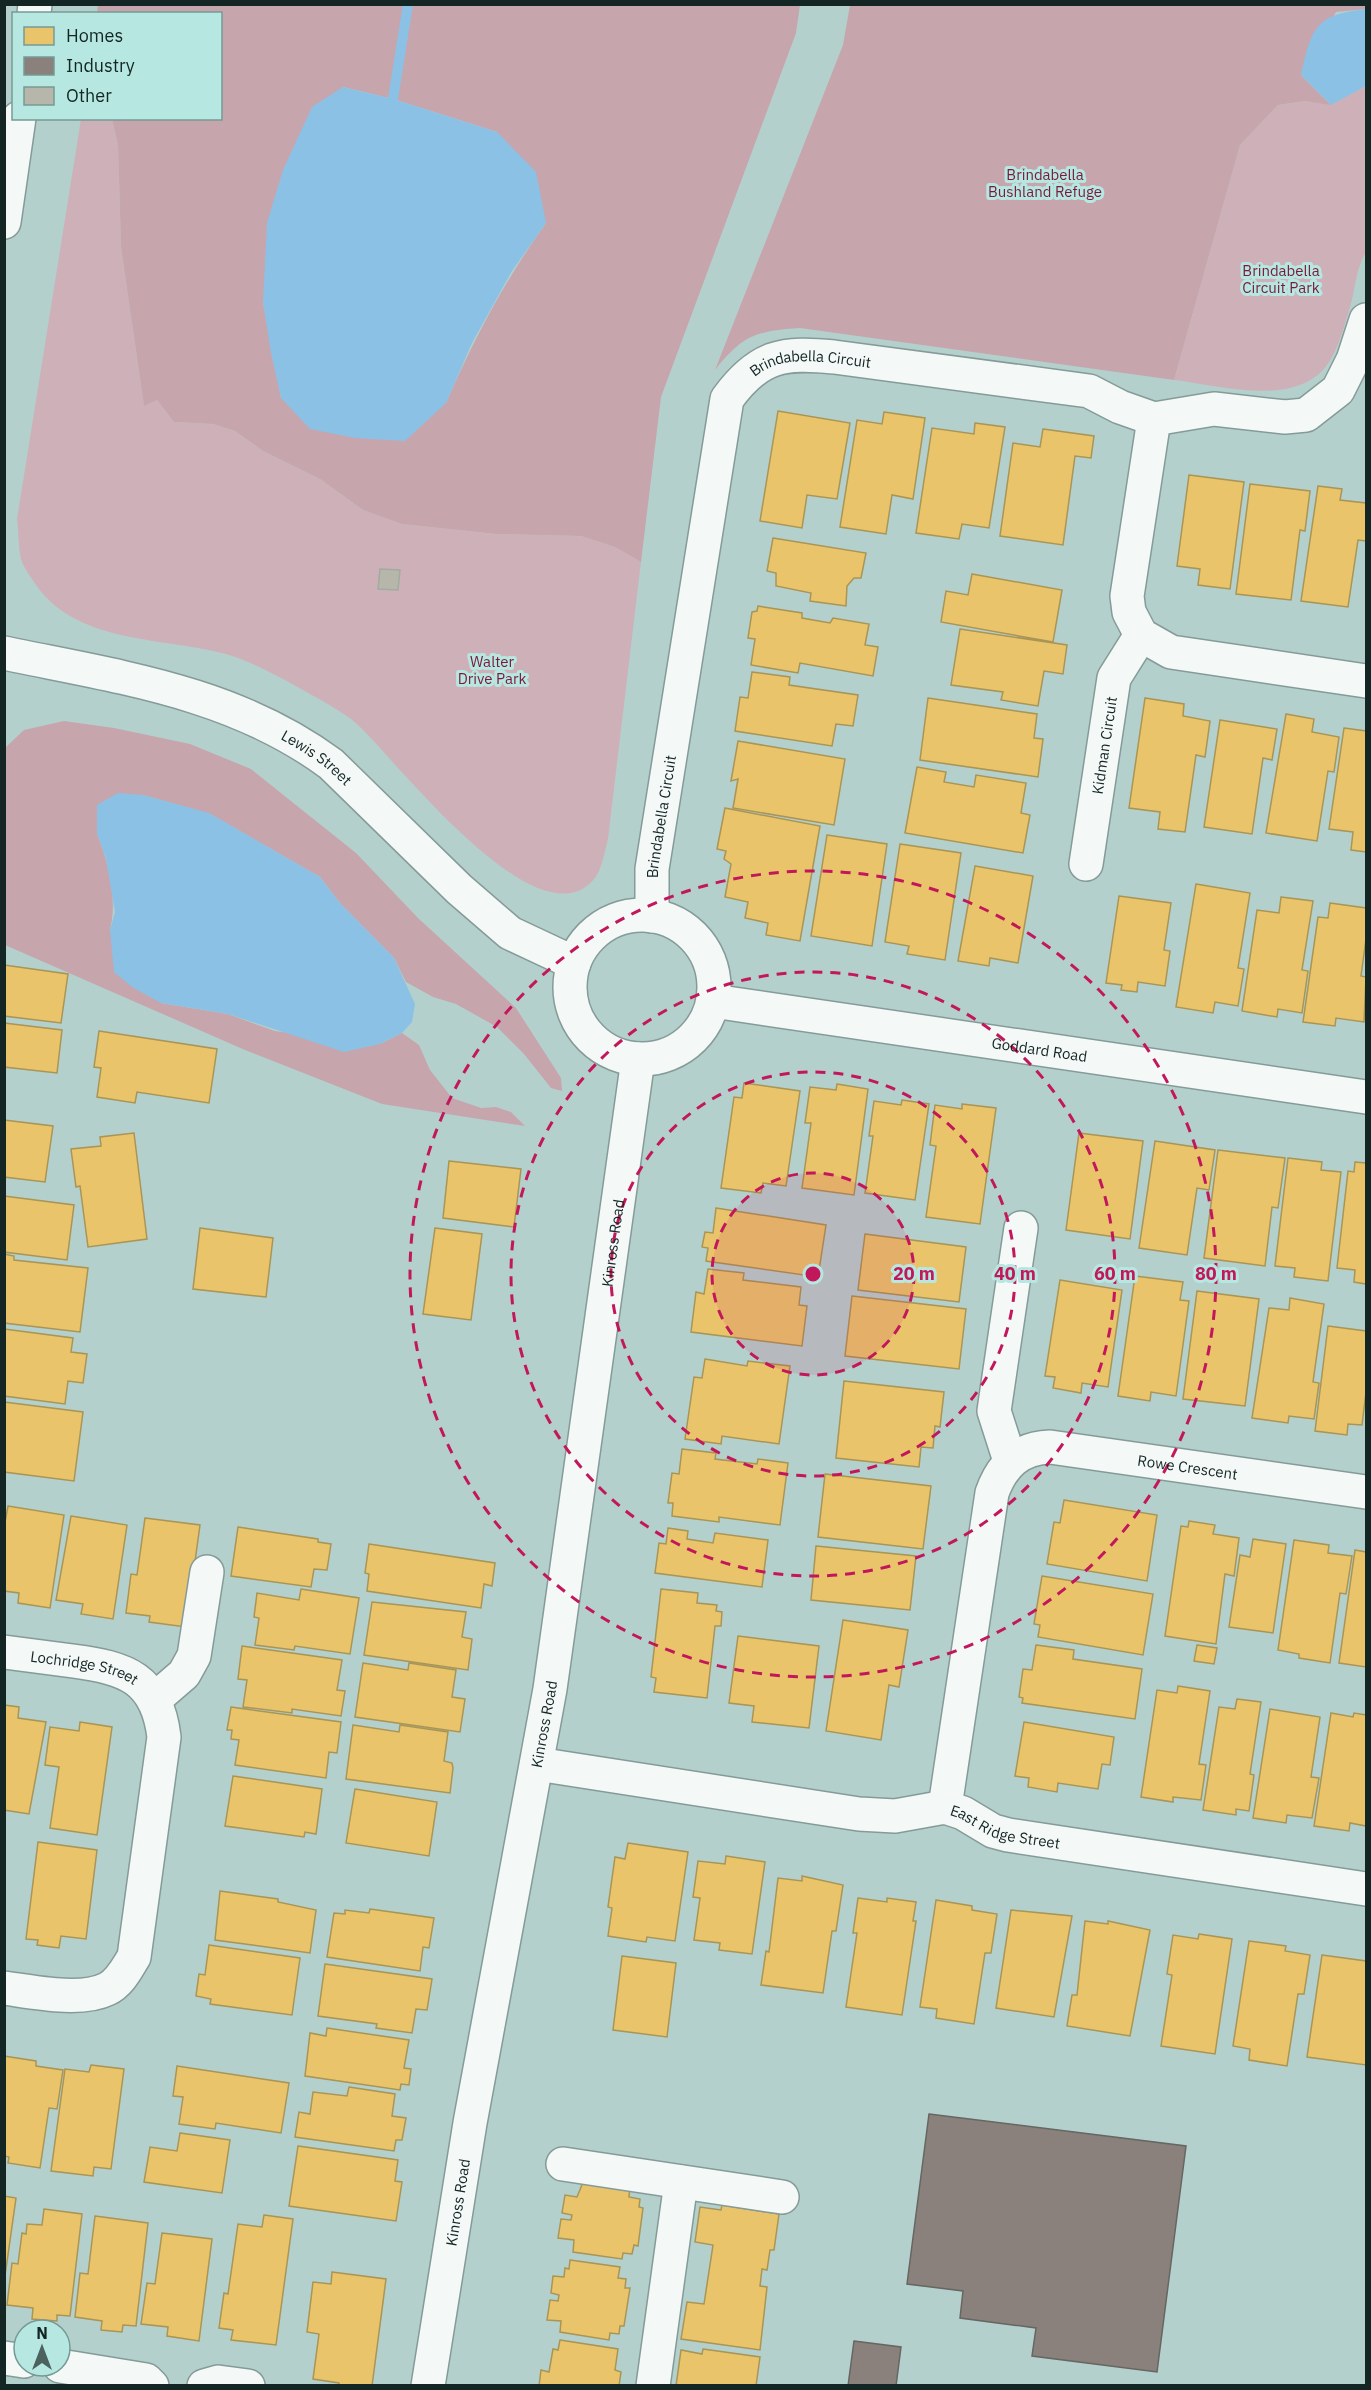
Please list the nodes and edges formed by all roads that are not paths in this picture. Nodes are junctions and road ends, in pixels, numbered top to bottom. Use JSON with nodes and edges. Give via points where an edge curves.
{"nodes":[{"id":1,"x":19,"y":120,"type":"edge"},
{"id":2,"x":4,"y":222,"type":"edge"},
{"id":3,"x":1366,"y":320,"type":"edge"},
{"id":4,"x":1154,"y":419,"type":"junction"},
{"id":5,"x":1141,"y":635,"type":"junction"},
{"id":6,"x":4,"y":653,"type":"edge"},
{"id":7,"x":1366,"y":681,"type":"edge"},
{"id":8,"x":1086,"y":864,"type":"dead end"},
{"id":9,"x":652,"y":916,"type":"junction"},
{"id":10,"x":574,"y":963,"type":"junction"},
{"id":11,"x":713,"y":1001,"type":"junction"},
{"id":12,"x":638,"y":1059,"type":"junction"},
{"id":13,"x":1366,"y":1097,"type":"edge"},
{"id":14,"x":1022,"y":1228,"type":"dead end"},
{"id":15,"x":1010,"y":1461,"type":"junction"},
{"id":16,"x":1366,"y":1492,"type":"edge"},
{"id":17,"x":207,"y":1572,"type":"dead end"},
{"id":18,"x":4,"y":1652,"type":"edge"},
{"id":19,"x":155,"y":1700,"type":"junction"},
{"id":20,"x":537,"y":1764,"type":"junction"},
{"id":21,"x":945,"y":1807,"type":"junction"},
{"id":22,"x":1366,"y":1889,"type":"edge"},
{"id":23,"x":4,"y":1988,"type":"edge"},
{"id":24,"x":563,"y":2164,"type":"dead end"},
{"id":25,"x":681,"y":2182,"type":"junction"},
{"id":26,"x":782,"y":2197,"type":"dead end"},
{"id":27,"x":72,"y":2368,"type":"edge"},
{"id":28,"x":152,"y":2385,"type":"edge"},
{"id":29,"x":204,"y":2385,"type":"edge"},
{"id":30,"x":248,"y":2385,"type":"edge"},
{"id":31,"x":428,"y":2385,"type":"edge"},
{"id":32,"x":653,"y":2385,"type":"edge"}],
"edges":[{"from":1,"to":2,"type":"street"},
{"from":3,"to":4,"type":"street","name":"Brindabella Circuit","via":[[1338,390],[1306,416],[1214,409]]},
{"from":4,"to":5,"type":"street","via":[[1127,596],[1129,612]]},
{"from":4,"to":9,"type":"street","name":"Brindabella Circuit","via":[[1089,392],[801,354],[756,366],[728,399],[652,869]]},
{"from":5,"to":7,"type":"street","via":[[1171,652]]},
{"from":5,"to":8,"type":"street","name":"Kidman Circuit","via":[[1114,678],[1108,701]]},
{"from":6,"to":10,"type":"street","name":"Lewis Street","via":[[130,678],[215,701],[314,751],[510,933]]},
{"from":9,"to":10,"type":"street","via":[[628,917],[604,926],[586,941]]},
{"from":9,"to":11,"type":"street","via":[[675,923],[694,937],[707,956],[714,978]]},
{"from":10,"to":12,"type":"street","via":[[569,984],[572,1007],[581,1027],[597,1044],[616,1055]]},
{"from":11,"to":12,"type":"street","via":[[706,1021],[678,1050],[659,1058]]},
{"from":11,"to":13,"type":"street","name":"Goddard Road"},
{"from":12,"to":20,"type":"street","name":"Kinross Road"},
{"from":14,"to":15,"type":"street","via":[[994,1411]]},
{"from":15,"to":16,"type":"street","name":"Rowe Crescent","via":[[1035,1448],[1050,1447]]},
{"from":15,"to":21,"type":"street","via":[[998,1475],[992,1493]]},
{"from":17,"to":19,"type":"street","name":"Lochridge Street","via":[[194,1656],[184,1674]]},
{"from":18,"to":19,"type":"street","name":"Lochridge Street","via":[[105,1665],[128,1673]]},
{"from":19,"to":23,"type":"street","name":"Lochridge Street","via":[[164,1737],[134,1957],[108,1989],[77,1995]]},
{"from":20,"to":21,"type":"street","name":"East Ridge Street","via":[[859,1814],[895,1816]]},
{"from":20,"to":31,"type":"street","name":"Kinross Road","via":[[472,2112]]},
{"from":21,"to":22,"type":"street","name":"East Ridge Street","via":[[1008,1835]]},
{"from":24,"to":25,"type":"street"},
{"from":25,"to":26,"type":"street"},
{"from":25,"to":32,"type":"street"},
{"from":27,"to":28,"type":"street","via":[[146,2380]]},
{"from":29,"to":30,"type":"street"}]}
